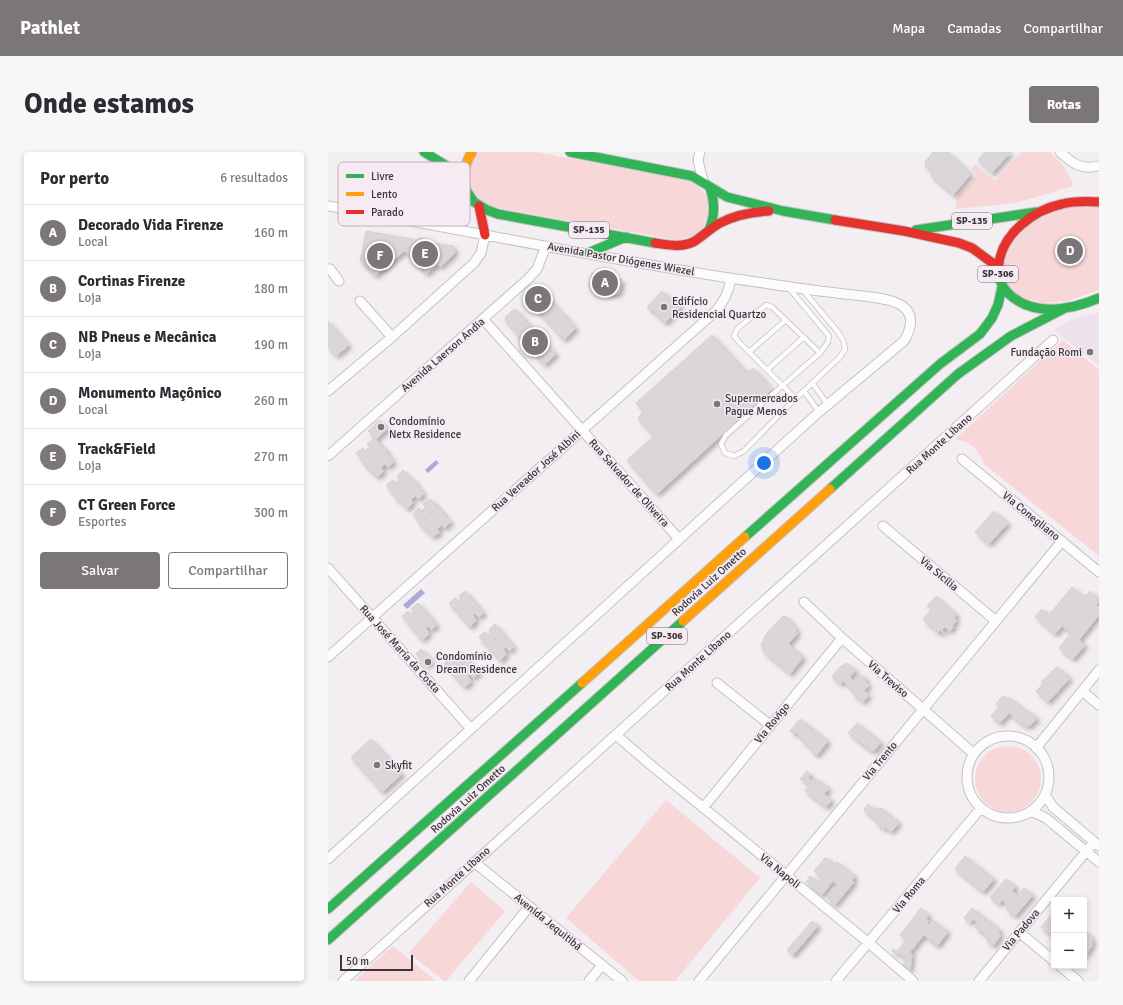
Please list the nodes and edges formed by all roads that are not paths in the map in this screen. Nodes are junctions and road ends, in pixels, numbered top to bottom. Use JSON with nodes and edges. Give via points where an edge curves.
{"nodes":[{"id":1,"x":424,"y":152,"type":"edge"},
{"id":2,"x":472,"y":152,"type":"edge"},
{"id":3,"x":570,"y":152,"type":"edge"},
{"id":4,"x":700,"y":152,"type":"edge"},
{"id":5,"x":1060,"y":152,"type":"edge"},
{"id":6,"x":440,"y":162,"type":"edge"},
{"id":7,"x":467,"y":162,"type":"edge"},
{"id":8,"x":1099,"y":166,"type":"edge"},
{"id":9,"x":702,"y":181,"type":"junction"},
{"id":10,"x":710,"y":188,"type":"junction"},
{"id":11,"x":1099,"y":192,"type":"edge"},
{"id":12,"x":470,"y":197,"type":"edge"},
{"id":13,"x":1078,"y":202,"type":"junction"},
{"id":14,"x":1099,"y":202,"type":"edge"},
{"id":15,"x":328,"y":206,"type":"edge"},
{"id":16,"x":479,"y":206,"type":"junction"},
{"id":17,"x":338,"y":208,"type":"edge"},
{"id":18,"x":783,"y":211,"type":"junction"},
{"id":19,"x":1040,"y":211,"type":"junction"},
{"id":20,"x":436,"y":226,"type":"edge"},
{"id":21,"x":709,"y":230,"type":"junction"},
{"id":22,"x":904,"y":232,"type":"junction"},
{"id":23,"x":485,"y":235,"type":"junction"},
{"id":24,"x":627,"y":237,"type":"junction"},
{"id":25,"x":546,"y":246,"type":"junction"},
{"id":26,"x":588,"y":253,"type":"junction"},
{"id":27,"x":998,"y":267,"type":"junction"},
{"id":28,"x":328,"y":269,"type":"edge"},
{"id":29,"x":731,"y":278,"type":"junction"},
{"id":30,"x":339,"y":281,"type":"dead end"},
{"id":31,"x":788,"y":286,"type":"junction"},
{"id":32,"x":1002,"y":287,"type":"junction"},
{"id":33,"x":802,"y":289,"type":"junction"},
{"id":34,"x":1098,"y":299,"type":"edge"},
{"id":35,"x":360,"y":301,"type":"dead end"},
{"id":36,"x":1065,"y":308,"type":"junction"},
{"id":37,"x":483,"y":319,"type":"junction"},
{"id":38,"x":786,"y":320,"type":"junction"},
{"id":39,"x":392,"y":337,"type":"junction"},
{"id":40,"x":804,"y":337,"type":"junction"},
{"id":41,"x":1054,"y":340,"type":"dead end"},
{"id":42,"x":749,"y":352,"type":"junction"},
{"id":43,"x":820,"y":353,"type":"junction"},
{"id":44,"x":768,"y":370,"type":"junction"},
{"id":45,"x":813,"y":384,"type":"junction"},
{"id":46,"x":783,"y":386,"type":"junction"},
{"id":47,"x":328,"y":391,"type":"edge"},
{"id":48,"x":804,"y":391,"type":"junction"},
{"id":49,"x":796,"y":399,"type":"junction"},
{"id":50,"x":828,"y":404,"type":"junction"},
{"id":51,"x":819,"y":412,"type":"junction"},
{"id":52,"x":582,"y":430,"type":"junction"},
{"id":53,"x":328,"y":456,"type":"edge"},
{"id":54,"x":962,"y":459,"type":"dead end"},
{"id":55,"x":883,"y":526,"type":"dead end"},
{"id":56,"x":679,"y":539,"type":"junction"},
{"id":57,"x":1062,"y":541,"type":"junction"},
{"id":58,"x":328,"y":568,"type":"edge"},
{"id":59,"x":1099,"y":572,"type":"edge"},
{"id":60,"x":804,"y":602,"type":"dead end"},
{"id":61,"x":372,"y":617,"type":"junction"},
{"id":62,"x":996,"y":621,"type":"junction"},
{"id":63,"x":842,"y":638,"type":"junction"},
{"id":64,"x":328,"y":656,"type":"edge"},
{"id":65,"x":1099,"y":670,"type":"edge"},
{"id":66,"x":717,"y":683,"type":"dead end"},
{"id":67,"x":1082,"y":691,"type":"junction"},
{"id":68,"x":1099,"y":706,"type":"edge"},
{"id":69,"x":923,"y":709,"type":"junction"},
{"id":70,"x":770,"y":725,"type":"junction"},
{"id":71,"x":471,"y":729,"type":"junction"},
{"id":72,"x":616,"y":735,"type":"junction"},
{"id":73,"x":1036,"y":748,"type":"junction"},
{"id":74,"x":974,"y":754,"type":"junction"},
{"id":75,"x":1045,"y":795,"type":"junction"},
{"id":76,"x":703,"y":808,"type":"junction"},
{"id":77,"x":981,"y":808,"type":"junction"},
{"id":78,"x":1031,"y":811,"type":"junction"},
{"id":79,"x":1096,"y":844,"type":"edge"},
{"id":80,"x":1086,"y":852,"type":"junction"},
{"id":81,"x":328,"y":859,"type":"edge"},
{"id":82,"x":474,"y":862,"type":"junction"},
{"id":83,"x":1099,"y":862,"type":"edge"},
{"id":84,"x":786,"y":876,"type":"junction"},
{"id":85,"x":529,"y":907,"type":"junction"},
{"id":86,"x":328,"y":909,"type":"edge"},
{"id":87,"x":1019,"y":932,"type":"junction"},
{"id":88,"x":328,"y":940,"type":"edge"},
{"id":89,"x":869,"y":944,"type":"junction"},
{"id":90,"x":1051,"y":959,"type":"edge"},
{"id":91,"x":602,"y":965,"type":"junction"},
{"id":92,"x":1064,"y":969,"type":"edge"},
{"id":93,"x":343,"y":981,"type":"edge"},
{"id":94,"x":469,"y":981,"type":"edge"},
{"id":95,"x":589,"y":981,"type":"edge"},
{"id":96,"x":622,"y":981,"type":"edge"},
{"id":97,"x":699,"y":981,"type":"edge"},
{"id":98,"x":836,"y":981,"type":"edge"},
{"id":99,"x":913,"y":981,"type":"edge"},
{"id":100,"x":980,"y":981,"type":"edge"},
{"id":101,"x":1078,"y":981,"type":"edge"}],
"edges":[{"from":1,"to":6,"type":"main road","number":"SP-135"},
{"from":2,"to":7,"type":"main road"},
{"from":3,"to":9,"type":"main road","number":"SP-135","via":[[682,173]]},
{"from":4,"to":9,"type":"street","via":[[698,160]]},
{"from":5,"to":8,"type":"street","via":[[1070,162],[1085,168]]},
{"from":9,"to":10,"type":"main road","number":"SP-135"},
{"from":10,"to":18,"type":"main road","number":"SP-135","via":[[727,197]]},
{"from":10,"to":21,"type":"main road","via":[[715,209]]},
{"from":11,"to":13,"type":"main road","number":"SP-306"},
{"from":12,"to":16,"type":"main road","number":"SP-135"},
{"from":13,"to":14,"type":"main road","number":"SP-306"},
{"from":13,"to":19,"type":"main road","number":"SP-306","via":[[1052,206]]},
{"from":15,"to":17,"type":"street","name":"Avenida Pastor Diógenes Wiezel"},
{"from":16,"to":23,"type":"main road"},
{"from":16,"to":24,"type":"main road","number":"SP-135","via":[[498,214]]},
{"from":18,"to":21,"type":"main road","number":"SP-135","via":[[749,213]]},
{"from":18,"to":22,"type":"main road","number":"SP-135"},
{"from":19,"to":22,"type":"main road","number":"SP-135"},
{"from":19,"to":27,"type":"main road","number":"SP-306","via":[[1022,224],[1009,238],[1001,253]]},
{"from":20,"to":23,"type":"street","name":"Avenida Pastor Diógenes Wiezel"},
{"from":21,"to":24,"type":"main road","number":"SP-135","via":[[695,241],[682,245]]},
{"from":22,"to":27,"type":"main road","number":"SP-135","via":[[965,245]]},
{"from":23,"to":25,"type":"street","name":"Avenida Pastor Diógenes Wiezel"},
{"from":23,"to":39,"type":"street","via":[[481,253],[474,263]]},
{"from":24,"to":26,"type":"main road"},
{"from":25,"to":26,"type":"street","name":"Avenida Pastor Diógenes Wiezel"},
{"from":25,"to":37,"type":"street","name":"Avenida Laerson Andia","via":[[537,269],[528,280]]},
{"from":26,"to":29,"type":"street","name":"Avenida Pastor Diógenes Wiezel"},
{"from":27,"to":32,"type":"main road","number":"SP-306"},
{"from":28,"to":30,"type":"street"},
{"from":29,"to":31,"type":"street","name":"Avenida Pastor Diógenes Wiezel"},
{"from":29,"to":52,"type":"street","name":"Rua Vereador José Albini","via":[[729,290],[717,310]]},
{"from":31,"to":33,"type":"street","name":"Avenida Pastor Diógenes Wiezel"},
{"from":31,"to":43,"type":"lane","via":[[829,336]]},
{"from":32,"to":36,"type":"main road","number":"SP-306","via":[[1012,298],[1030,307]]},
{"from":32,"to":86,"type":"main road","name":"Rodovia Luiz Ometto","number":"SP-306","via":[[990,321],[978,336],[940,364]]},
{"from":33,"to":45,"type":"lane","via":[[838,332],[845,349]]},
{"from":33,"to":50,"type":"street","name":"Avenida Pastor Diógenes Wiezel","via":[[888,300],[900,305],[909,314],[911,321],[911,328],[904,341]]},
{"from":34,"to":36,"type":"main road","number":"SP-306"},
{"from":35,"to":39,"type":"street"},
{"from":36,"to":88,"type":"main road","name":"Rodovia Luiz Ometto","number":"SP-306","via":[[1011,336],[958,374]]},
{"from":37,"to":52,"type":"street","name":"Rua Salvador de Oliveira"},
{"from":37,"to":53,"type":"street","name":"Avenida Laerson Andia"},
{"from":38,"to":40,"type":"lane"},
{"from":38,"to":42,"type":"lane"},
{"from":38,"to":42,"type":"lane","via":[[772,307],[766,305],[761,308],[737,329],[734,336]]},
{"from":39,"to":47,"type":"street"},
{"from":40,"to":43,"type":"lane"},
{"from":40,"to":44,"type":"lane"},
{"from":41,"to":72,"type":"street","name":"Rua Monte Líbano"},
{"from":42,"to":44,"type":"lane"},
{"from":43,"to":46,"type":"lane"},
{"from":44,"to":46,"type":"lane"},
{"from":45,"to":48,"type":"lane"},
{"from":45,"to":50,"type":"lane"},
{"from":46,"to":49,"type":"lane"},
{"from":46,"to":49,"type":"lane","via":[[726,435],[721,444],[726,453],[734,456],[744,451]]},
{"from":48,"to":49,"type":"lane"},
{"from":48,"to":51,"type":"lane"},
{"from":50,"to":51,"type":"street"},
{"from":51,"to":56,"type":"street"},
{"from":52,"to":56,"type":"street","name":"Rua Salvador de Oliveira"},
{"from":52,"to":61,"type":"street","name":"Rua Vereador José Albini"},
{"from":54,"to":57,"type":"street","name":"Via Conegliano"},
{"from":55,"to":62,"type":"street","name":"Via Sicília"},
{"from":56,"to":71,"type":"street"},
{"from":57,"to":59,"type":"street","name":"Via Conegliano"},
{"from":57,"to":62,"type":"street","name":"Via Trento"},
{"from":58,"to":61,"type":"street","name":"Rua José María da Costa"},
{"from":60,"to":63,"type":"street","name":"Via Treviso"},
{"from":61,"to":64,"type":"street","name":"Rua Vereador José Albini"},
{"from":61,"to":71,"type":"street","name":"Rua José María da Costa"},
{"from":62,"to":69,"type":"street","name":"Via Trento"},
{"from":63,"to":69,"type":"street","name":"Via Treviso"},
{"from":63,"to":70,"type":"street","name":"Via Rovigo"},
{"from":65,"to":67,"type":"street"},
{"from":66,"to":70,"type":"street"},
{"from":67,"to":68,"type":"street"},
{"from":67,"to":73,"type":"street"},
{"from":69,"to":74,"type":"street","name":"Via Treviso"},
{"from":69,"to":84,"type":"street","name":"Via Trento"},
{"from":70,"to":76,"type":"street","name":"Via Rovigo"},
{"from":71,"to":81,"type":"street"},
{"from":72,"to":76,"type":"street","name":"Via Napoli"},
{"from":72,"to":82,"type":"street","name":"Rua Monte Líbano"},
{"from":73,"to":74,"type":"street","via":[[1016,737],[1004,737],[982,745]]},
{"from":73,"to":75,"type":"street","via":[[1047,765],[1049,776]]},
{"from":74,"to":77,"type":"street","via":[[968,767],[967,782],[972,796]]},
{"from":75,"to":78,"type":"street"},
{"from":75,"to":79,"type":"street","via":[[1053,807]]},
{"from":76,"to":84,"type":"street","name":"Via Napoli"},
{"from":77,"to":78,"type":"street","via":[[992,815],[1005,818],[1019,817]]},
{"from":77,"to":89,"type":"street","name":"Via Roma"},
{"from":78,"to":80,"type":"street","via":[[1046,818]]},
{"from":79,"to":80,"type":"street","name":"Via Padova"},
{"from":80,"to":83,"type":"street"},
{"from":80,"to":87,"type":"street","name":"Via Padova"},
{"from":82,"to":85,"type":"street","name":"Avenida Jequitibá"},
{"from":82,"to":93,"type":"street","name":"Rua Monte Líbano"},
{"from":84,"to":89,"type":"street","name":"Via Napoli"},
{"from":84,"to":97,"type":"street","name":"Via Trento"},
{"from":85,"to":91,"type":"street","name":"Avenida Jequitibá"},
{"from":85,"to":94,"type":"street"},
{"from":87,"to":90,"type":"street"},
{"from":87,"to":100,"type":"street","name":"Via Padova"},
{"from":89,"to":98,"type":"street","name":"Via Roma"},
{"from":89,"to":99,"type":"street","name":"Via Napoli"},
{"from":91,"to":95,"type":"street"},
{"from":91,"to":96,"type":"street","name":"Avenida Jequitibá"},
{"from":92,"to":101,"type":"street"}]}
